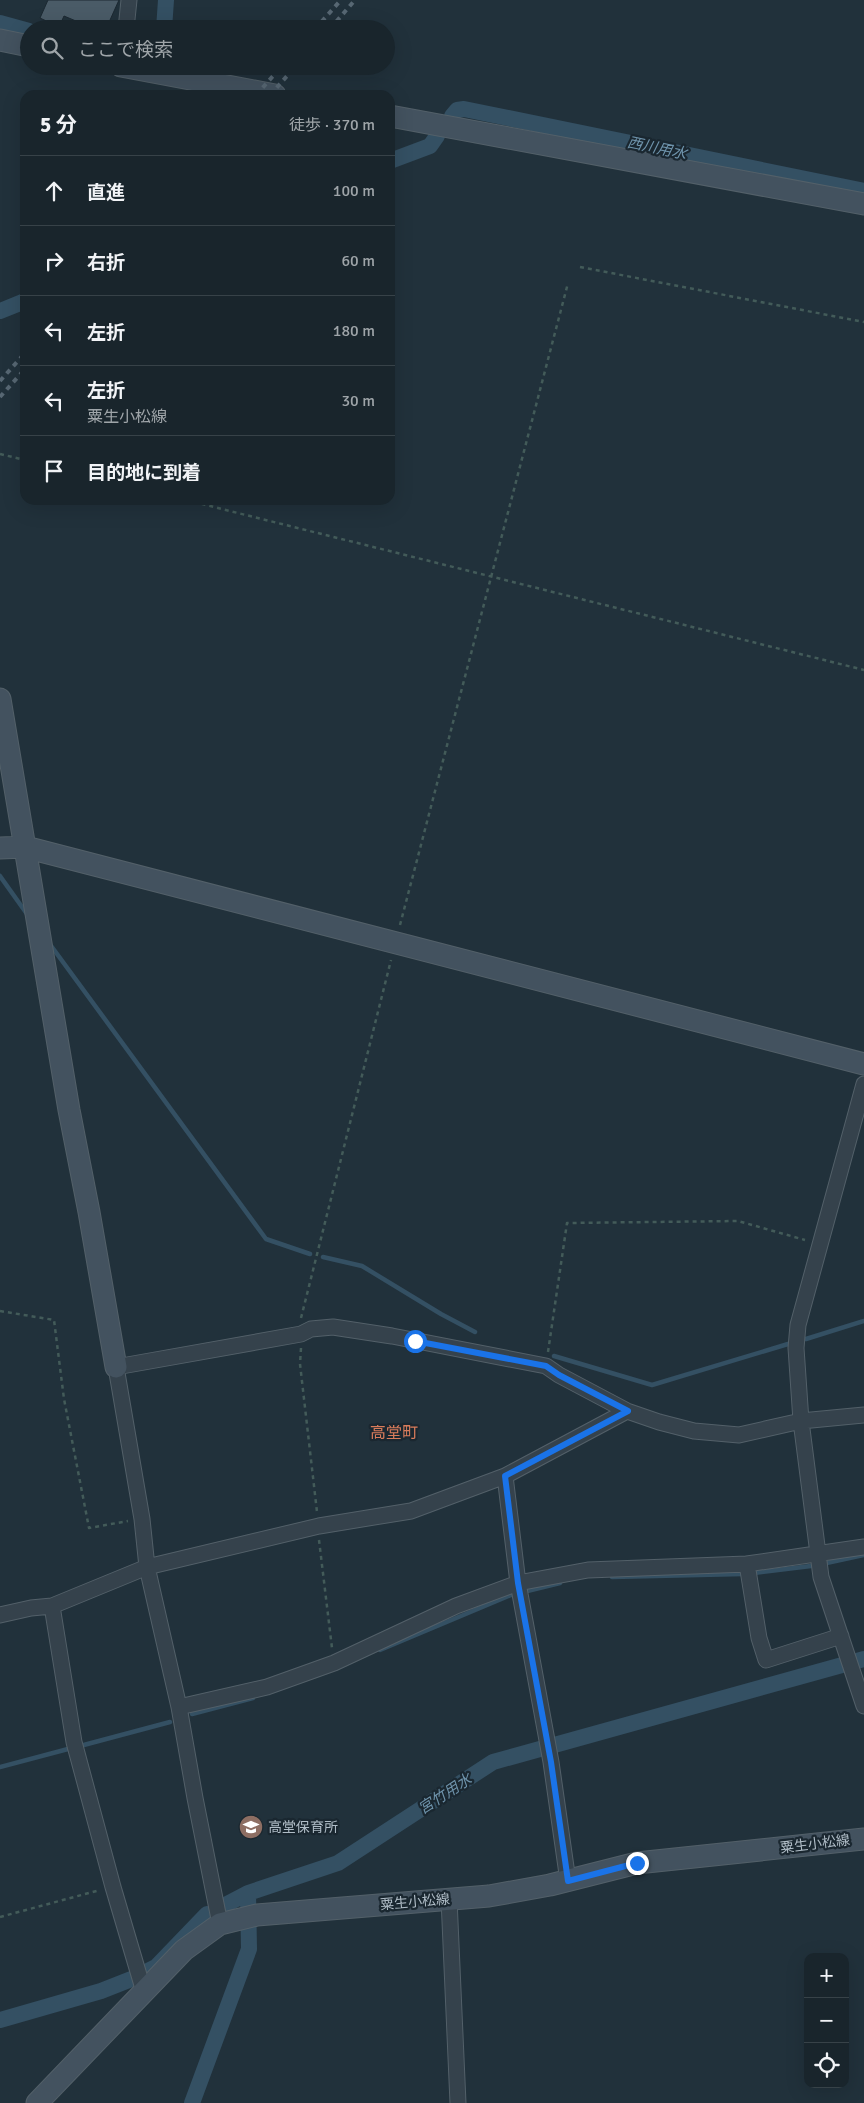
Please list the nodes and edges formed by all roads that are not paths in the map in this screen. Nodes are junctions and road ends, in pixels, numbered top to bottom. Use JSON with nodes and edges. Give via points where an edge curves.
{"nodes":[{"id":1,"x":129,"y":0,"type":"edge"},
{"id":2,"x":127,"y":20,"type":"edge"},
{"id":3,"x":0,"y":40,"type":"edge"},
{"id":4,"x":20,"y":44,"type":"edge"},
{"id":5,"x":169,"y":75,"type":"edge"},
{"id":6,"x":249,"y":90,"type":"edge"},
{"id":7,"x":395,"y":117,"type":"edge"},
{"id":8,"x":864,"y":204,"type":"edge"},
{"id":9,"x":0,"y":699,"type":"edge"},
{"id":10,"x":25,"y":847,"type":"junction"},
{"id":11,"x":0,"y":848,"type":"edge"},
{"id":12,"x":864,"y":1064,"type":"edge"},
{"id":13,"x":864,"y":1084,"type":"edge"},
{"id":14,"x":116,"y":1367,"type":"junction"},
{"id":15,"x":628,"y":1411,"type":"junction"},
{"id":16,"x":864,"y":1415,"type":"edge"},
{"id":17,"x":801,"y":1422,"type":"junction"},
{"id":18,"x":505,"y":1476,"type":"junction"},
{"id":19,"x":864,"y":1547,"type":"edge"},
{"id":20,"x":819,"y":1554,"type":"junction"},
{"id":21,"x":748,"y":1564,"type":"junction"},
{"id":22,"x":147,"y":1567,"type":"junction"},
{"id":23,"x":518,"y":1586,"type":"junction"},
{"id":24,"x":52,"y":1606,"type":"junction"},
{"id":25,"x":0,"y":1615,"type":"edge"},
{"id":26,"x":842,"y":1642,"type":"junction"},
{"id":27,"x":864,"y":1706,"type":"edge"},
{"id":28,"x":179,"y":1707,"type":"junction"},
{"id":29,"x":864,"y":1838,"type":"edge"},
{"id":30,"x":568,"y":1881,"type":"junction"},
{"id":31,"x":449,"y":1899,"type":"junction"},
{"id":32,"x":226,"y":1922,"type":"junction"},
{"id":33,"x":144,"y":1992,"type":"junction"},
{"id":34,"x":36,"y":2103,"type":"edge"},
{"id":35,"x":458,"y":2103,"type":"edge"}],
"edges":[{"from":1,"to":2,"type":"street"},
{"from":3,"to":4,"type":"street"},
{"from":5,"to":6,"type":"street"},
{"from":7,"to":8,"type":"street"},
{"from":9,"to":10,"type":"street"},
{"from":10,"to":11,"type":"street"},
{"from":10,"to":12,"type":"street"},
{"from":10,"to":14,"type":"street"},
{"from":13,"to":17,"type":"street","via":[[798,1325],[796,1348]]},
{"from":14,"to":15,"type":"street","via":[[333,1327],[546,1366]]},
{"from":14,"to":22,"type":"street","via":[[142,1518]]},
{"from":15,"to":17,"type":"street","via":[[694,1431],[739,1435]]},
{"from":15,"to":18,"type":"street"},
{"from":16,"to":17,"type":"street"},
{"from":17,"to":20,"type":"street"},
{"from":18,"to":22,"type":"street","via":[[412,1510],[319,1526]]},
{"from":18,"to":23,"type":"street"},
{"from":19,"to":20,"type":"street"},
{"from":20,"to":21,"type":"street"},
{"from":20,"to":26,"type":"street","via":[[821,1577]]},
{"from":21,"to":23,"type":"street","via":[[588,1570]]},
{"from":21,"to":26,"type":"street","via":[[759,1638],[766,1660]]},
{"from":22,"to":24,"type":"street"},
{"from":22,"to":28,"type":"street"},
{"from":23,"to":28,"type":"street","via":[[456,1606],[334,1663],[267,1688]]},
{"from":23,"to":30,"type":"street","via":[[551,1762]]},
{"from":24,"to":25,"type":"street"},
{"from":24,"to":33,"type":"street","via":[[74,1742]]},
{"from":26,"to":27,"type":"street"},
{"from":28,"to":32,"type":"street","via":[[195,1798]]},
{"from":29,"to":30,"type":"street","name":"粟生小松線","via":[[637,1863]]},
{"from":30,"to":31,"type":"street","name":"粟生小松線","via":[[519,1892]]},
{"from":31,"to":32,"type":"street","name":"粟生小松線","via":[[257,1915]]},
{"from":31,"to":35,"type":"street"},
{"from":32,"to":33,"type":"street","name":"粟生小松線","via":[[184,1950]]},
{"from":33,"to":34,"type":"street","name":"粟生小松線"}]}
